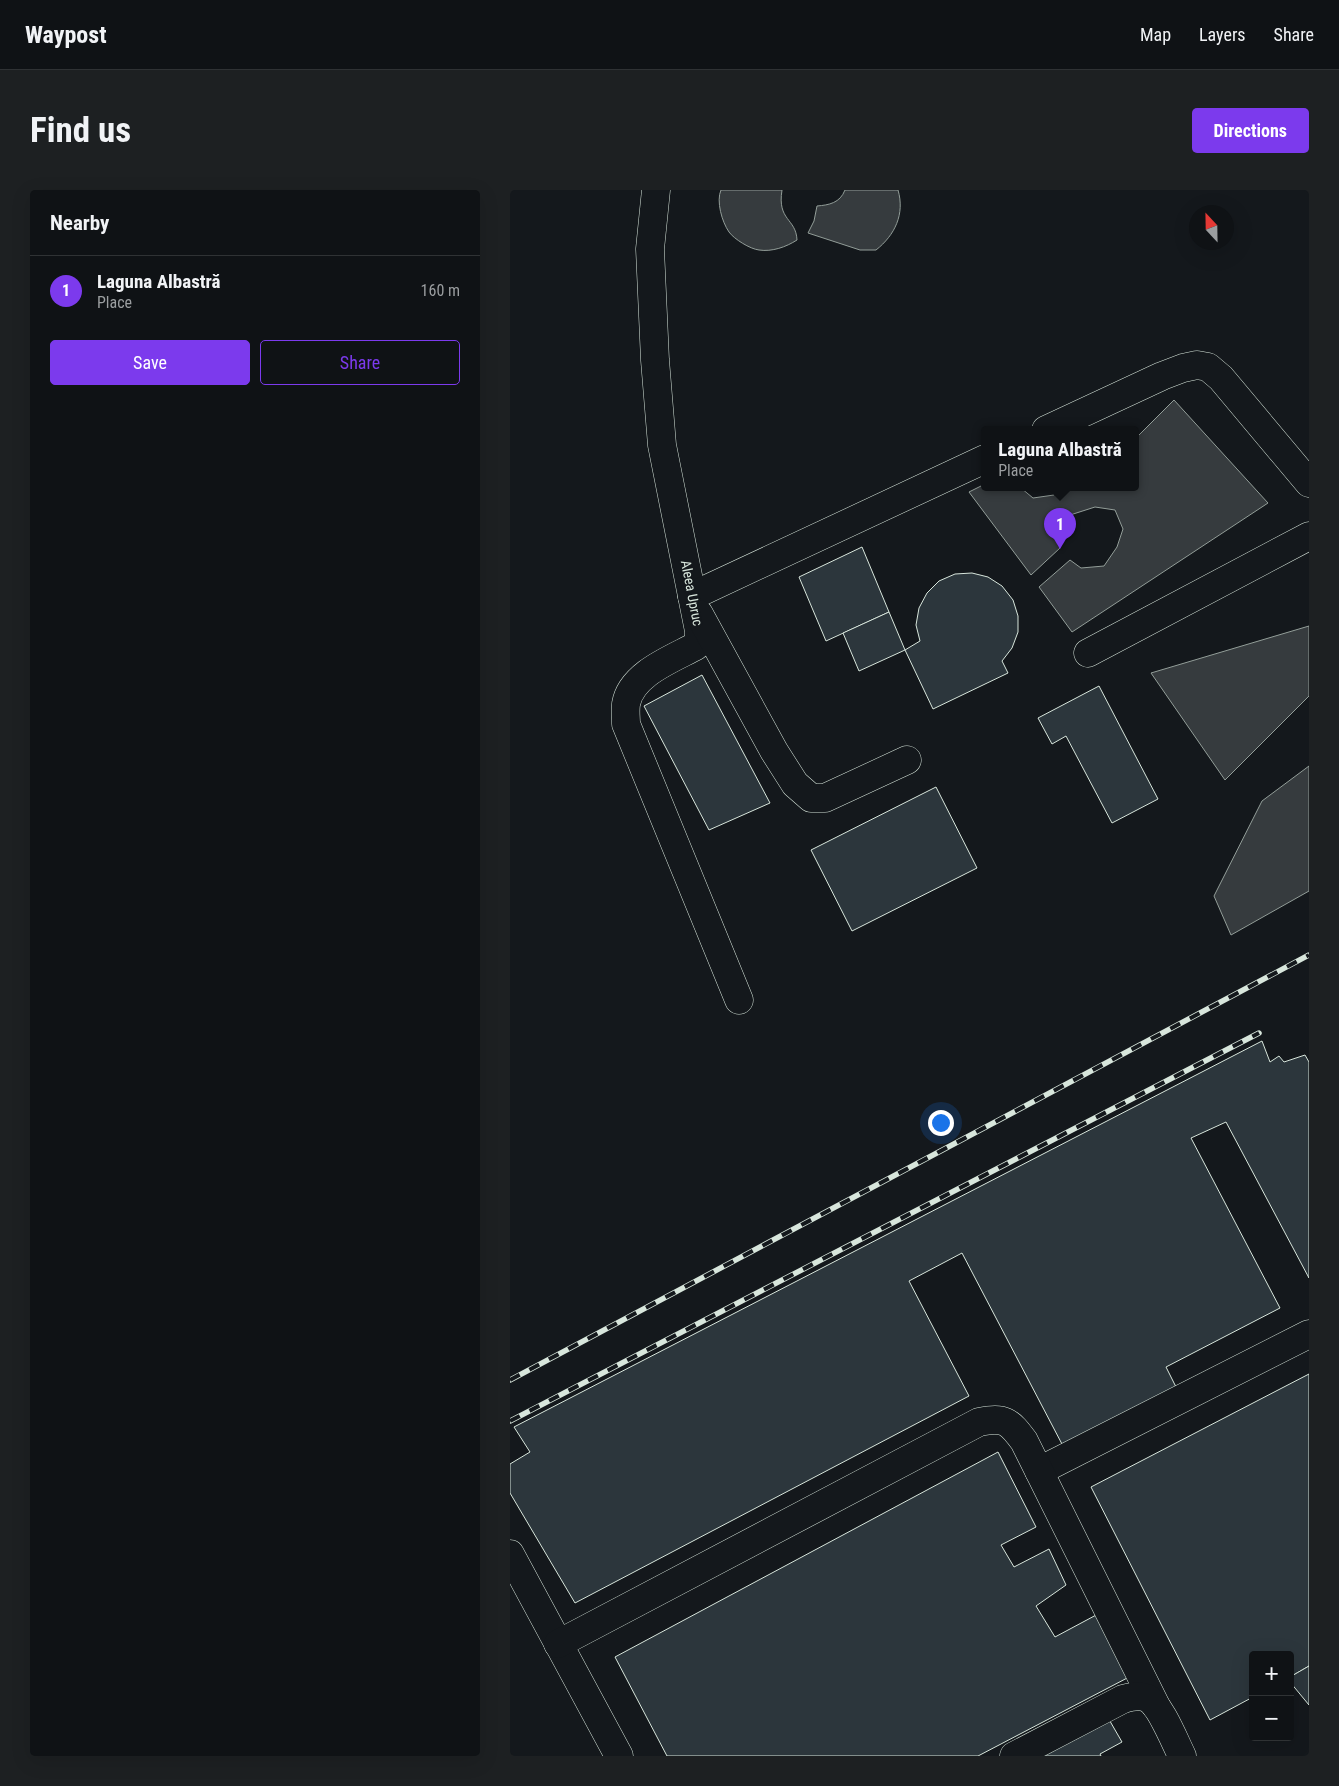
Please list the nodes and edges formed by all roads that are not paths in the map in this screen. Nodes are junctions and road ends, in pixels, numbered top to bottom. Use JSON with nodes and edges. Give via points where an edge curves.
{"nodes":[{"id":1,"x":656,"y":190,"type":"edge"},
{"id":2,"x":1055,"y":426,"type":"edge"},
{"id":3,"x":981,"y":461,"type":"edge"},
{"id":4,"x":1309,"y":483,"type":"edge"},
{"id":5,"x":1309,"y":536,"type":"edge"},
{"id":6,"x":693,"y":601,"type":"junction"},
{"id":7,"x":1088,"y":653,"type":"dead end"},
{"id":8,"x":907,"y":760,"type":"dead end"},
{"id":9,"x":739,"y":1000,"type":"dead end"},
{"id":10,"x":1309,"y":1334,"type":"edge"},
{"id":11,"x":1039,"y":1471,"type":"junction"},
{"id":12,"x":510,"y":1554,"type":"edge"},
{"id":13,"x":558,"y":1644,"type":"junction"},
{"id":14,"x":1156,"y":1706,"type":"junction"},
{"id":15,"x":619,"y":1756,"type":"edge"},
{"id":16,"x":1014,"y":1756,"type":"edge"},
{"id":17,"x":1182,"y":1756,"type":"edge"}],
"edges":[{"from":1,"to":6,"type":"street","name":"Aleea Upruc","via":[[650,250],[662,444]]},
{"from":2,"to":4,"type":"street","via":[[1162,376],[1197,365],[1208,367],[1221,378]]},
{"from":3,"to":6,"type":"street"},
{"from":5,"to":7,"type":"street"},
{"from":6,"to":8,"type":"street","via":[[774,751],[795,784],[811,798],[825,798]]},
{"from":6,"to":9,"type":"street","name":"Aleea Upruc","via":[[700,631],[696,646],[640,678],[626,704],[626,724]]},
{"from":10,"to":11,"type":"street"},
{"from":11,"to":13,"type":"street","via":[[1024,1441],[1005,1420],[979,1422]]},
{"from":11,"to":14,"type":"street"},
{"from":12,"to":13,"type":"street"},
{"from":13,"to":15,"type":"street"},
{"from":14,"to":16,"type":"street","via":[[1146,1698],[1133,1696],[1123,1699]]},
{"from":14,"to":17,"type":"street"}]}
